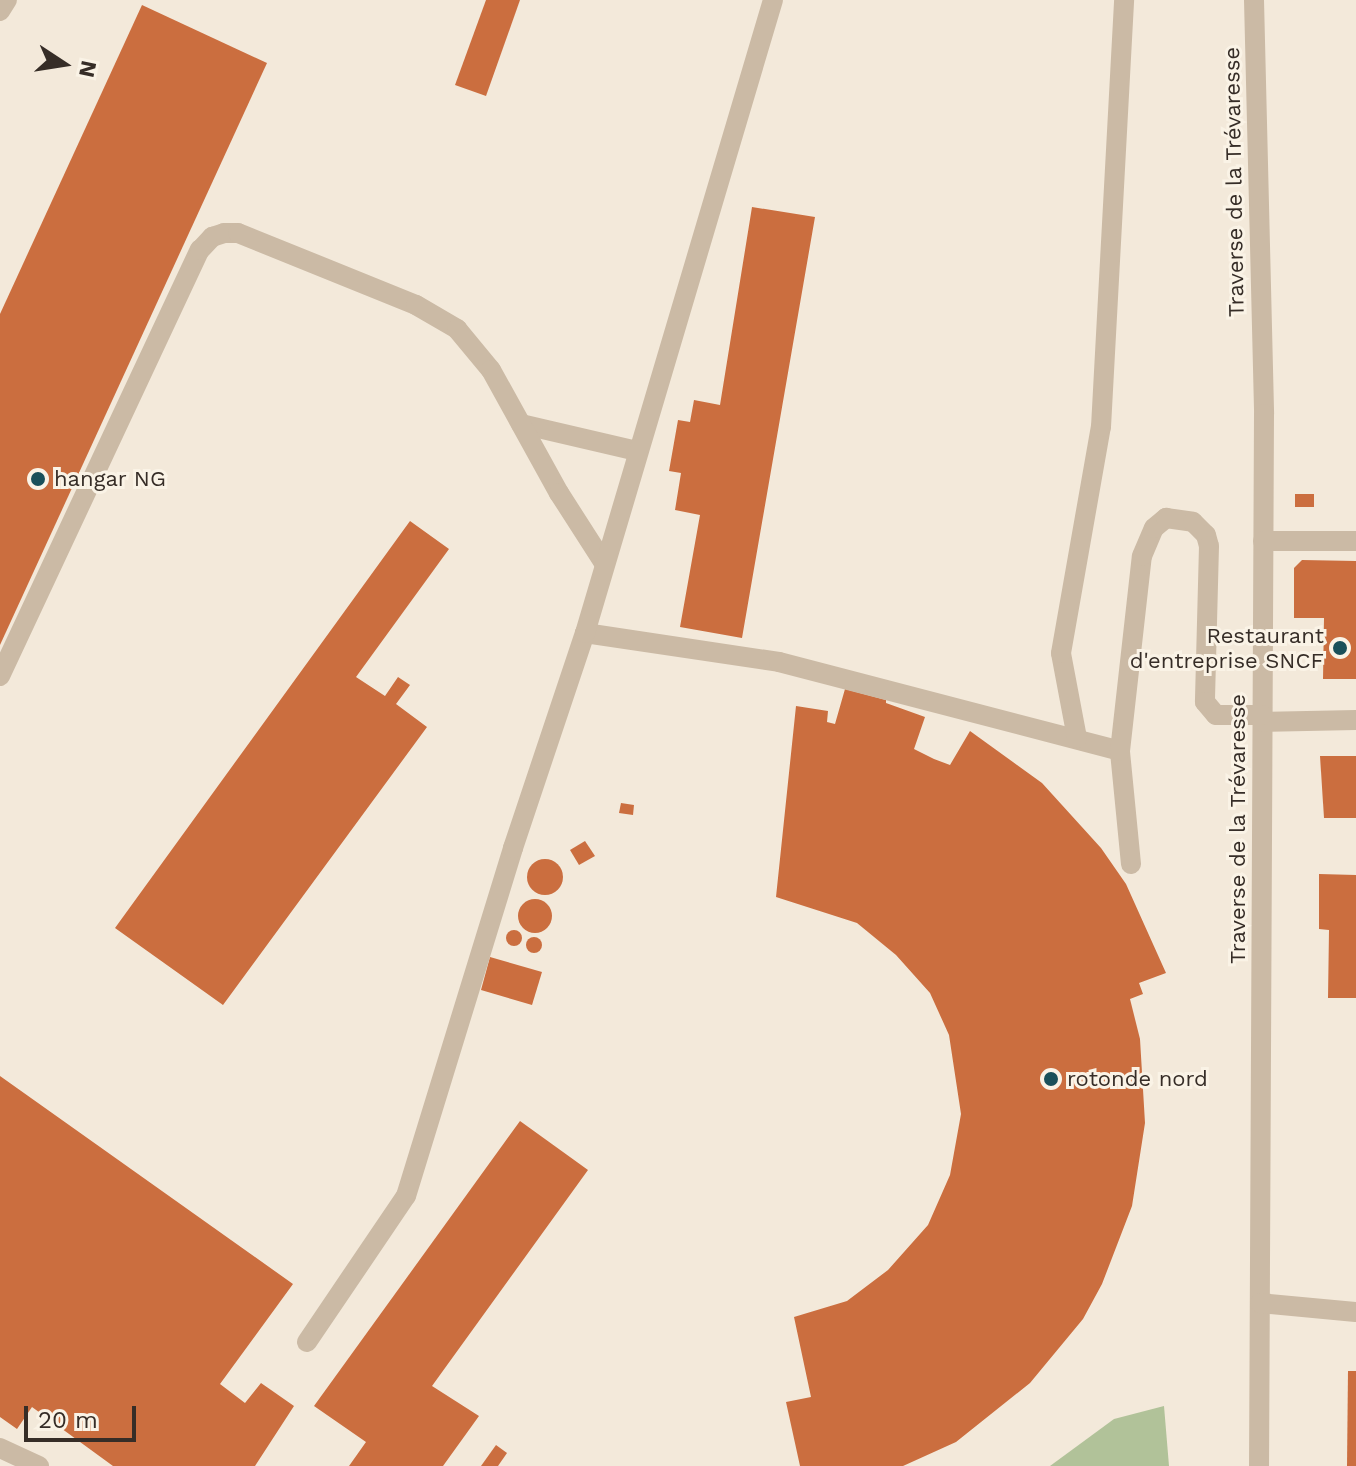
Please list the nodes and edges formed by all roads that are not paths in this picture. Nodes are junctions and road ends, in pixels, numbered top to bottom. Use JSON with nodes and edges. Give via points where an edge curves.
{"nodes":[{"id":1,"x":7,"y":0,"type":"edge"},
{"id":2,"x":773,"y":0,"type":"edge"},
{"id":3,"x":1124,"y":0,"type":"edge"},
{"id":4,"x":1254,"y":0,"type":"edge"},
{"id":5,"x":0,"y":11,"type":"edge"},
{"id":6,"x":521,"y":424,"type":"junction"},
{"id":7,"x":637,"y":451,"type":"junction"},
{"id":8,"x":1263,"y":541,"type":"junction"},
{"id":9,"x":1356,"y":541,"type":"edge"},
{"id":10,"x":604,"y":563,"type":"junction"},
{"id":11,"x":585,"y":633,"type":"junction"},
{"id":12,"x":0,"y":676,"type":"edge"},
{"id":13,"x":1262,"y":718,"type":"junction"},
{"id":14,"x":1356,"y":720,"type":"edge"},
{"id":15,"x":1077,"y":738,"type":"junction"},
{"id":16,"x":1120,"y":751,"type":"junction"},
{"id":17,"x":1131,"y":864,"type":"dead end"},
{"id":18,"x":1260,"y":1303,"type":"junction"},
{"id":19,"x":1356,"y":1312,"type":"edge"},
{"id":20,"x":307,"y":1342,"type":"dead end"},
{"id":21,"x":0,"y":1448,"type":"edge"},
{"id":22,"x":39,"y":1466,"type":"edge"},
{"id":23,"x":1259,"y":1466,"type":"edge"}],
"edges":[{"from":1,"to":5,"type":"street"},
{"from":2,"to":7,"type":"street"},
{"from":3,"to":15,"type":"street","via":[[1101,427],[1061,653]]},
{"from":4,"to":8,"type":"street","name":"Traverse de la Trévaresse"},
{"from":6,"to":7,"type":"street"},
{"from":6,"to":10,"type":"street"},
{"from":6,"to":12,"type":"street","via":[[480,352],[445,321],[238,233],[212,237],[200,250]]},
{"from":7,"to":10,"type":"street"},
{"from":8,"to":9,"type":"street"},
{"from":8,"to":13,"type":"street","name":"Traverse de la Trévaresse"},
{"from":10,"to":11,"type":"street"},
{"from":11,"to":15,"type":"street","via":[[779,662]]},
{"from":11,"to":20,"type":"street","via":[[406,1196]]},
{"from":13,"to":14,"type":"street"},
{"from":13,"to":16,"type":"street","via":[[1216,715],[1205,702],[1209,546],[1193,522],[1166,518],[1154,528],[1142,556]]},
{"from":13,"to":18,"type":"street","name":"Traverse de la Trévaresse"},
{"from":15,"to":16,"type":"street"},
{"from":16,"to":17,"type":"street"},
{"from":18,"to":19,"type":"street"},
{"from":18,"to":23,"type":"street","name":"Traverse de la Trévaresse"},
{"from":21,"to":22,"type":"street"}]}
